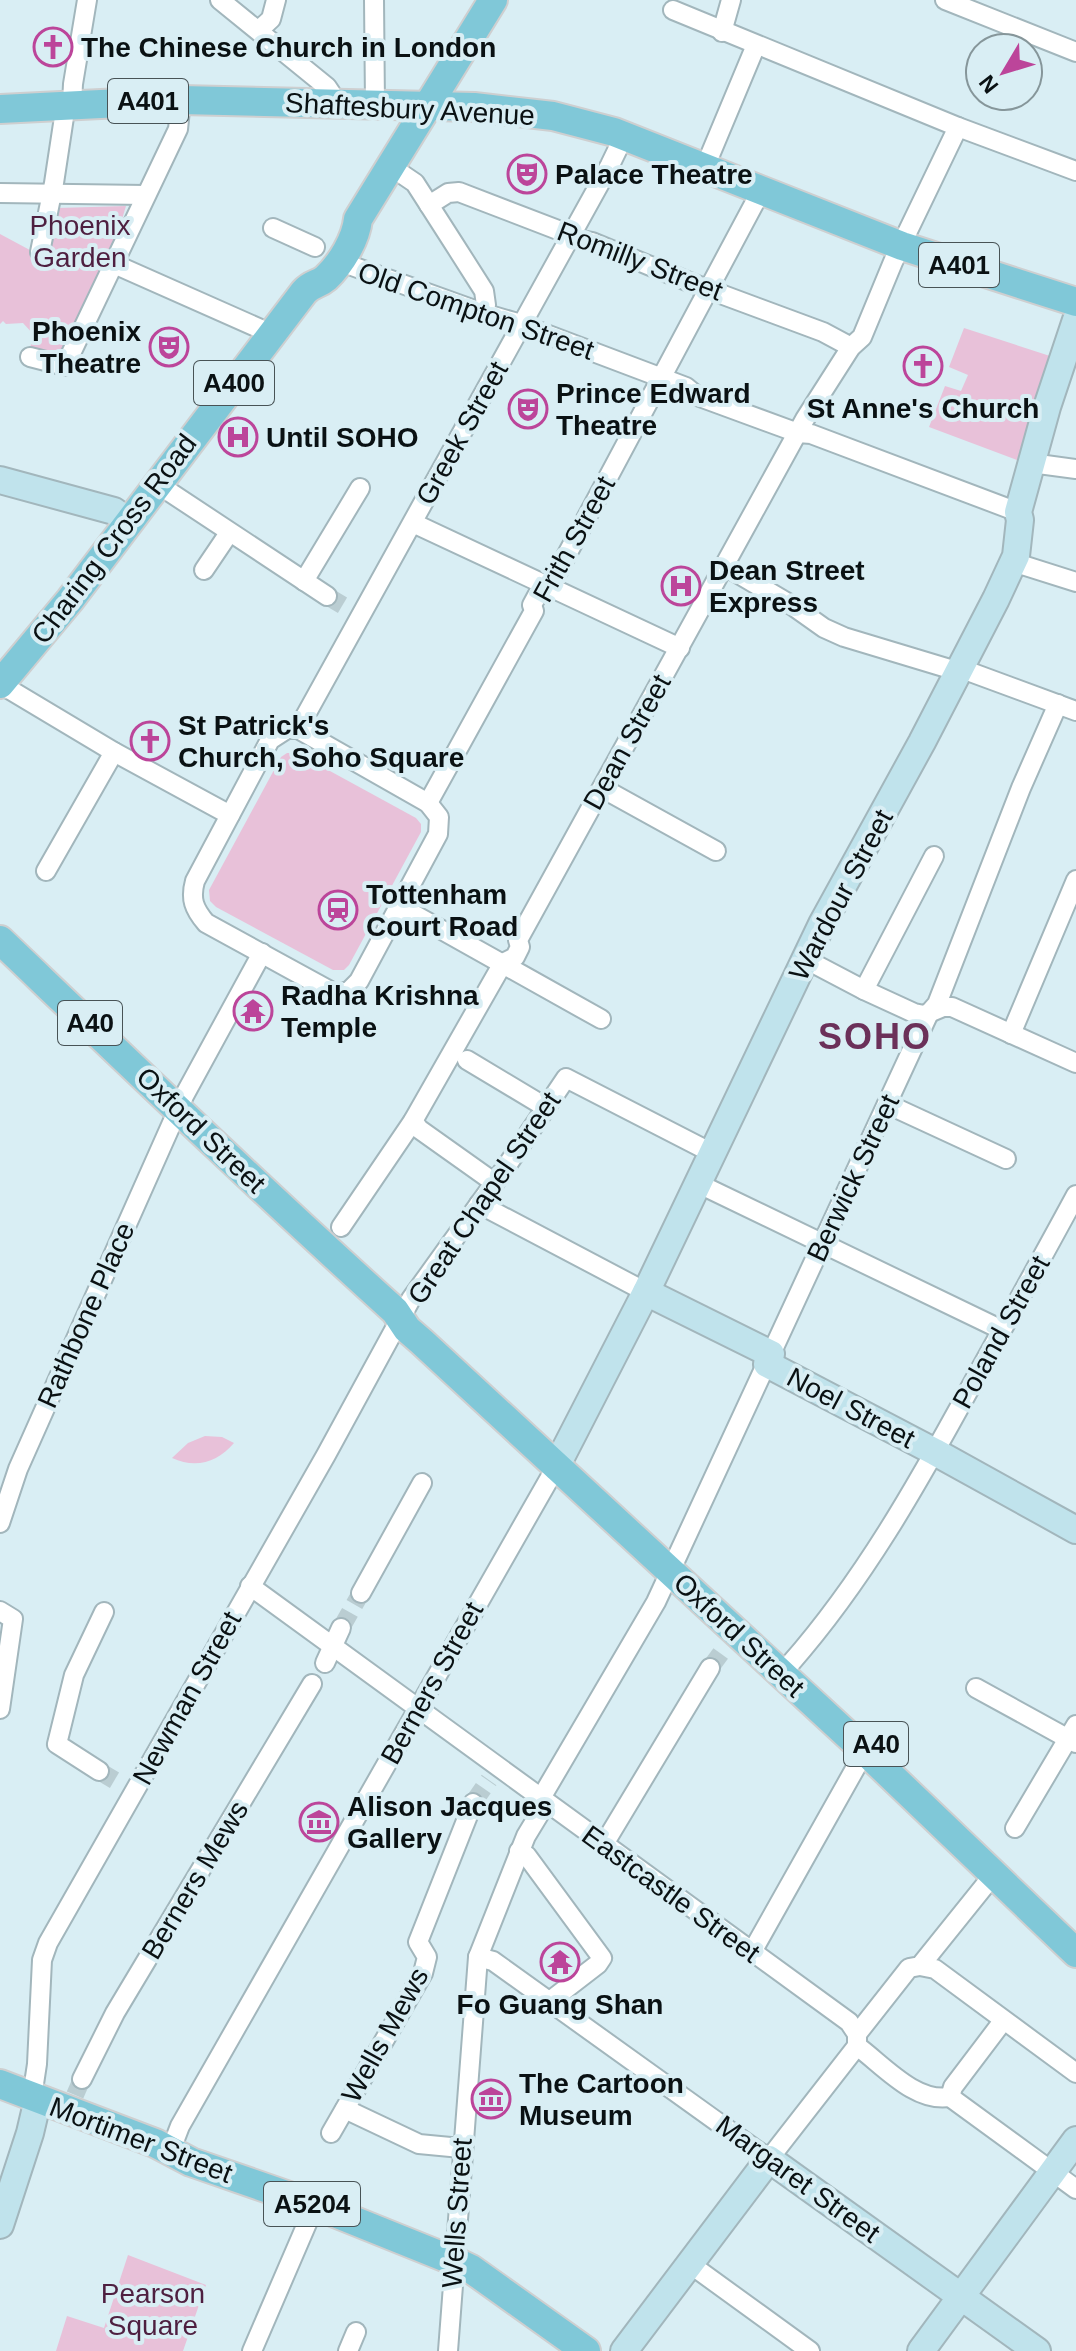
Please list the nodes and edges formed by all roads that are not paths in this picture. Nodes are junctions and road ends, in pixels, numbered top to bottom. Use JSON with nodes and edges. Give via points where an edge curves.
{"nodes":[{"id":1,"x":87,"y":0,"type":"edge"},
{"id":2,"x":220,"y":0,"type":"edge"},
{"id":3,"x":276,"y":0,"type":"edge"},
{"id":4,"x":374,"y":0,"type":"edge"},
{"id":5,"x":493,"y":0,"type":"edge"},
{"id":6,"x":731,"y":0,"type":"edge"},
{"id":7,"x":945,"y":0,"type":"edge"},
{"id":8,"x":676,"y":12,"type":"dead end"},
{"id":9,"x":259,"y":30,"type":"junction"},
{"id":10,"x":722,"y":32,"type":"junction"},
{"id":11,"x":753,"y":51,"type":"junction"},
{"id":12,"x":1076,"y":52,"type":"edge"},
{"id":13,"x":181,"y":100,"type":"junction"},
{"id":14,"x":69,"y":104,"type":"junction"},
{"id":15,"x":333,"y":104,"type":"junction"},
{"id":16,"x":375,"y":104,"type":"junction"},
{"id":17,"x":429,"y":105,"type":"junction"},
{"id":18,"x":0,"y":109,"type":"edge"},
{"id":19,"x":958,"y":127,"type":"junction"},
{"id":20,"x":624,"y":136,"type":"junction"},
{"id":21,"x":390,"y":166,"type":"junction"},
{"id":22,"x":705,"y":167,"type":"junction"},
{"id":23,"x":1076,"y":171,"type":"edge"},
{"id":24,"x":762,"y":189,"type":"junction"},
{"id":25,"x":0,"y":193,"type":"edge"},
{"id":26,"x":52,"y":194,"type":"junction"},
{"id":27,"x":146,"y":195,"type":"junction"},
{"id":28,"x":429,"y":205,"type":"junction"},
{"id":29,"x":358,"y":219,"type":"junction"},
{"id":30,"x":273,"y":228,"type":"dead end"},
{"id":31,"x":571,"y":235,"type":"junction"},
{"id":32,"x":902,"y":246,"type":"junction"},
{"id":33,"x":40,"y":252,"type":"dead end"},
{"id":34,"x":327,"y":254,"type":"junction"},
{"id":35,"x":114,"y":264,"type":"junction"},
{"id":36,"x":311,"y":283,"type":"junction"},
{"id":37,"x":707,"y":289,"type":"junction"},
{"id":38,"x":1076,"y":302,"type":"edge"},
{"id":39,"x":483,"y":313,"type":"junction"},
{"id":40,"x":1076,"y":320,"type":"edge"},
{"id":41,"x":522,"y":325,"type":"junction"},
{"id":42,"x":272,"y":334,"type":"junction"},
{"id":43,"x":851,"y":347,"type":"junction"},
{"id":44,"x":30,"y":357,"type":"dead end"},
{"id":45,"x":662,"y":378,"type":"junction"},
{"id":46,"x":798,"y":433,"type":"junction"},
{"id":47,"x":1031,"y":463,"type":"junction"},
{"id":48,"x":1076,"y":469,"type":"edge"},
{"id":49,"x":0,"y":480,"type":"edge"},
{"id":50,"x":156,"y":483,"type":"junction"},
{"id":51,"x":360,"y":488,"type":"dead end"},
{"id":52,"x":1018,"y":512,"type":"junction"},
{"id":53,"x":129,"y":522,"type":"junction"},
{"id":54,"x":413,"y":523,"type":"junction"},
{"id":55,"x":234,"y":536,"type":"junction"},
{"id":56,"x":1013,"y":562,"type":"junction"},
{"id":57,"x":725,"y":566,"type":"junction"},
{"id":58,"x":204,"y":570,"type":"dead end"},
{"id":59,"x":304,"y":581,"type":"junction"},
{"id":60,"x":1076,"y":582,"type":"edge"},
{"id":61,"x":546,"y":585,"type":"junction"},
{"id":62,"x":327,"y":596,"type":"tunnel mouth"},
{"id":63,"x":680,"y":648,"type":"junction"},
{"id":64,"x":961,"y":671,"type":"junction"},
{"id":65,"x":3,"y":686,"type":"edge"},
{"id":66,"x":1058,"y":704,"type":"junction"},
{"id":67,"x":1076,"y":711,"type":"edge"},
{"id":68,"x":298,"y":729,"type":"junction"},
{"id":69,"x":114,"y":752,"type":"junction"},
{"id":70,"x":602,"y":788,"type":"junction"},
{"id":71,"x":428,"y":803,"type":"junction"},
{"id":72,"x":230,"y":815,"type":"junction"},
{"id":73,"x":716,"y":851,"type":"dead end"},
{"id":74,"x":934,"y":856,"type":"dead end"},
{"id":75,"x":46,"y":871,"type":"dead end"},
{"id":76,"x":1076,"y":880,"type":"edge"},
{"id":77,"x":399,"y":906,"type":"junction"},
{"id":78,"x":0,"y":940,"type":"edge"},
{"id":79,"x":262,"y":953,"type":"junction"},
{"id":80,"x":805,"y":959,"type":"junction"},
{"id":81,"x":503,"y":963,"type":"junction"},
{"id":82,"x":864,"y":990,"type":"junction"},
{"id":83,"x":929,"y":1013,"type":"junction"},
{"id":84,"x":601,"y":1019,"type":"dead end"},
{"id":85,"x":1011,"y":1034,"type":"junction"},
{"id":86,"x":467,"y":1060,"type":"dead end"},
{"id":87,"x":1076,"y":1063,"type":"edge"},
{"id":88,"x":181,"y":1103,"type":"junction"},
{"id":89,"x":887,"y":1104,"type":"junction"},
{"id":90,"x":547,"y":1108,"type":"junction"},
{"id":91,"x":413,"y":1121,"type":"junction"},
{"id":92,"x":712,"y":1153,"type":"junction"},
{"id":93,"x":1006,"y":1159,"type":"dead end"},
{"id":94,"x":495,"y":1183,"type":"junction"},
{"id":95,"x":697,"y":1183,"type":"junction"},
{"id":96,"x":1076,"y":1195,"type":"edge"},
{"id":97,"x":486,"y":1207,"type":"junction"},
{"id":98,"x":341,"y":1227,"type":"dead end"},
{"id":99,"x":824,"y":1242,"type":"junction"},
{"id":100,"x":646,"y":1292,"type":"junction"},
{"id":101,"x":402,"y":1318,"type":"junction"},
{"id":102,"x":1002,"y":1330,"type":"junction"},
{"id":103,"x":769,"y":1359,"type":"junction"},
{"id":104,"x":935,"y":1452,"type":"junction"},
{"id":105,"x":559,"y":1461,"type":"junction"},
{"id":106,"x":9,"y":1467,"type":"edge"},
{"id":107,"x":422,"y":1483,"type":"dead end"},
{"id":108,"x":0,"y":1523,"type":"edge"},
{"id":109,"x":1076,"y":1530,"type":"edge"},
{"id":110,"x":672,"y":1566,"type":"junction"},
{"id":111,"x":250,"y":1586,"type":"junction"},
{"id":112,"x":361,"y":1593,"type":"tunnel mouth"},
{"id":113,"x":0,"y":1611,"type":"edge"},
{"id":114,"x":104,"y":1612,"type":"dead end"},
{"id":115,"x":341,"y":1628,"type":"tunnel mouth"},
{"id":116,"x":328,"y":1654,"type":"junction"},
{"id":117,"x":790,"y":1664,"type":"junction"},
{"id":118,"x":710,"y":1668,"type":"tunnel mouth"},
{"id":119,"x":312,"y":1684,"type":"dead end"},
{"id":120,"x":976,"y":1688,"type":"dead end"},
{"id":121,"x":0,"y":1709,"type":"edge"},
{"id":122,"x":417,"y":1709,"type":"junction"},
{"id":123,"x":1074,"y":1736,"type":"edge"},
{"id":124,"x":865,"y":1751,"type":"junction"},
{"id":125,"x":99,"y":1771,"type":"tunnel mouth"},
{"id":126,"x":544,"y":1800,"type":"junction"},
{"id":127,"x":473,"y":1803,"type":"tunnel mouth"},
{"id":128,"x":1015,"y":1828,"type":"dead end"},
{"id":129,"x":604,"y":1844,"type":"junction"},
{"id":130,"x":519,"y":1851,"type":"junction"},
{"id":131,"x":994,"y":1874,"type":"junction"},
{"id":132,"x":1076,"y":1928,"type":"edge"},
{"id":133,"x":752,"y":1952,"type":"junction"},
{"id":134,"x":1076,"y":1953,"type":"edge"},
{"id":135,"x":478,"y":1957,"type":"junction"},
{"id":136,"x":920,"y":1966,"type":"junction"},
{"id":137,"x":550,"y":2001,"type":"junction"},
{"id":138,"x":1003,"y":2021,"type":"junction"},
{"id":139,"x":857,"y":2040,"type":"junction"},
{"id":140,"x":1076,"y":2073,"type":"edge"},
{"id":141,"x":0,"y":2084,"type":"edge"},
{"id":142,"x":75,"y":2095,"type":"junction"},
{"id":143,"x":950,"y":2097,"type":"junction"},
{"id":144,"x":35,"y":2098,"type":"junction"},
{"id":145,"x":345,"y":2109,"type":"junction"},
{"id":146,"x":331,"y":2133,"type":"dead end"},
{"id":147,"x":1076,"y":2140,"type":"edge"},
{"id":148,"x":461,"y":2148,"type":"junction"},
{"id":149,"x":170,"y":2152,"type":"junction"},
{"id":150,"x":769,"y":2159,"type":"junction"},
{"id":151,"x":1052,"y":2172,"type":"junction"},
{"id":152,"x":1076,"y":2189,"type":"edge"},
{"id":153,"x":315,"y":2205,"type":"junction"},
{"id":154,"x":0,"y":2225,"type":"edge"},
{"id":155,"x":454,"y":2261,"type":"junction"},
{"id":156,"x":690,"y":2264,"type":"junction"},
{"id":157,"x":961,"y":2297,"type":"junction"},
{"id":158,"x":356,"y":2332,"type":"dead end"},
{"id":159,"x":252,"y":2351,"type":"edge"},
{"id":160,"x":348,"y":2351,"type":"edge"},
{"id":161,"x":448,"y":2351,"type":"edge"},
{"id":162,"x":586,"y":2351,"type":"edge"},
{"id":163,"x":624,"y":2351,"type":"edge"},
{"id":164,"x":810,"y":2351,"type":"edge"},
{"id":165,"x":921,"y":2351,"type":"edge"},
{"id":166,"x":1037,"y":2351,"type":"edge"}],
"edges":[{"from":1,"to":14,"type":"street"},
{"from":2,"to":9,"type":"street"},
{"from":3,"to":9,"type":"street","via":[[271,19]]},
{"from":4,"to":16,"type":"street"},
{"from":5,"to":17,"type":"main road","name":"Charing Cross Road","number":"A400"},
{"from":6,"to":10,"type":"street"},
{"from":7,"to":12,"type":"street"},
{"from":8,"to":10,"type":"street"},
{"from":9,"to":15,"type":"street","via":[[327,87]]},
{"from":10,"to":11,"type":"street"},
{"from":11,"to":19,"type":"street"},
{"from":11,"to":22,"type":"street"},
{"from":13,"to":14,"type":"main road","name":"Shaftesbury Avenue","number":"A401"},
{"from":13,"to":15,"type":"main road","name":"Shaftesbury Avenue","number":"A401"},
{"from":13,"to":27,"type":"street","via":[[178,129]]},
{"from":14,"to":18,"type":"main road","name":"Shaftesbury Avenue","number":"A401"},
{"from":14,"to":26,"type":"street"},
{"from":15,"to":16,"type":"main road","name":"Shaftesbury Avenue","number":"A401"},
{"from":16,"to":17,"type":"main road","name":"Shaftesbury Avenue","number":"A401"},
{"from":17,"to":20,"type":"main road","name":"Shaftesbury Avenue","number":"A401","via":[[530,112]]},
{"from":17,"to":21,"type":"main road","name":"Charing Cross Road","number":"A400"},
{"from":19,"to":23,"type":"street"},
{"from":19,"to":32,"type":"street","name":"Dean Street"},
{"from":20,"to":22,"type":"main road","name":"Shaftesbury Avenue","number":"A401"},
{"from":20,"to":31,"type":"street","name":"Greek Street"},
{"from":21,"to":28,"type":"street","via":[[415,183]]},
{"from":21,"to":29,"type":"main road","name":"Charing Cross Road","number":"A400"},
{"from":22,"to":24,"type":"main road","name":"Shaftesbury Avenue","number":"A401"},
{"from":24,"to":32,"type":"main road","name":"Shaftesbury Avenue","number":"A401"},
{"from":24,"to":37,"type":"street","name":"Frith Street"},
{"from":25,"to":26,"type":"street"},
{"from":26,"to":27,"type":"street"},
{"from":26,"to":33,"type":"street"},
{"from":27,"to":35,"type":"street"},
{"from":28,"to":31,"type":"street","name":"Romilly Street","via":[[455,191]]},
{"from":28,"to":39,"type":"street","via":[[484,291]]},
{"from":29,"to":34,"type":"main road","name":"Charing Cross Road","number":"A400","via":[[356,234]]},
{"from":29,"to":36,"type":"main road","number":"A400","via":[[324,251],[311,272]]},
{"from":30,"to":34,"type":"street","name":"Old Compton Street"},
{"from":31,"to":37,"type":"street","name":"Romilly Street"},
{"from":31,"to":41,"type":"street","name":"Greek Street"},
{"from":32,"to":38,"type":"main road","name":"Shaftesbury Avenue","number":"A401"},
{"from":32,"to":43,"type":"street","name":"Dean Street","via":[[862,337]]},
{"from":34,"to":36,"type":"main road","name":"Charing Cross Road","number":"A400","via":[[326,278]]},
{"from":34,"to":39,"type":"street","name":"Old Compton Street"},
{"from":35,"to":42,"type":"street"},
{"from":35,"to":44,"type":"street","via":[[65,366]]},
{"from":36,"to":42,"type":"main road","name":"Charing Cross Road","number":"A400"},
{"from":37,"to":43,"type":"street","name":"Romilly Street"},
{"from":37,"to":45,"type":"street","name":"Frith Street"},
{"from":39,"to":41,"type":"street","name":"Old Compton Street"},
{"from":40,"to":47,"type":"street","name":"Wardour Street"},
{"from":41,"to":45,"type":"street","name":"Old Compton Street"},
{"from":41,"to":54,"type":"street","name":"Greek Street"},
{"from":42,"to":50,"type":"main road","name":"Charing Cross Road","number":"A400"},
{"from":43,"to":46,"type":"street","name":"Dean Street"},
{"from":45,"to":46,"type":"street","name":"Old Compton Street"},
{"from":45,"to":61,"type":"street","name":"Frith Street"},
{"from":46,"to":52,"type":"street","name":"Old Compton Street"},
{"from":46,"to":57,"type":"street","name":"Dean Street"},
{"from":47,"to":48,"type":"street"},
{"from":47,"to":52,"type":"street","name":"Wardour Street"},
{"from":49,"to":53,"type":"street","via":[[114,511]]},
{"from":50,"to":53,"type":"main road","name":"Charing Cross Road","number":"A400"},
{"from":50,"to":55,"type":"street"},
{"from":51,"to":59,"type":"street"},
{"from":52,"to":56,"type":"street","name":"Wardour Street"},
{"from":53,"to":65,"type":"main road","name":"Charing Cross Road","number":"A400"},
{"from":54,"to":61,"type":"street"},
{"from":54,"to":68,"type":"street","name":"Greek Street","via":[[356,613]]},
{"from":55,"to":58,"type":"street"},
{"from":55,"to":59,"type":"street"},
{"from":56,"to":60,"type":"street"},
{"from":56,"to":64,"type":"street","name":"Wardour Street"},
{"from":57,"to":63,"type":"street","name":"Dean Street"},
{"from":57,"to":64,"type":"street","via":[[844,637]]},
{"from":59,"to":62,"type":"street"},
{"from":61,"to":63,"type":"street"},
{"from":61,"to":71,"type":"street","name":"Frith Street"},
{"from":63,"to":70,"type":"street","name":"Dean Street"},
{"from":64,"to":66,"type":"street"},
{"from":64,"to":80,"type":"street","name":"Wardour Street"},
{"from":65,"to":69,"type":"street"},
{"from":66,"to":67,"type":"street"},
{"from":66,"to":83,"type":"street","name":"Berwick Street","via":[[962,946]]},
{"from":68,"to":71,"type":"street"},
{"from":68,"to":72,"type":"street","via":[[287,729],[270,740]]},
{"from":69,"to":72,"type":"street"},
{"from":69,"to":75,"type":"street"},
{"from":70,"to":73,"type":"street"},
{"from":70,"to":81,"type":"street","name":"Dean Street","via":[[518,940],[515,957]]},
{"from":71,"to":77,"type":"street","via":[[439,817],[438,834]]},
{"from":72,"to":79,"type":"street","via":[[195,881],[193,904],[206,923]]},
{"from":74,"to":82,"type":"street"},
{"from":76,"to":85,"type":"street"},
{"from":77,"to":79,"type":"street","via":[[348,992],[332,992]]},
{"from":77,"to":81,"type":"street"},
{"from":78,"to":88,"type":"main road","name":"Oxford Street","number":"A40"},
{"from":79,"to":88,"type":"street","name":"Rathbone Place"},
{"from":80,"to":82,"type":"street"},
{"from":80,"to":92,"type":"street","name":"Wardour Street"},
{"from":81,"to":84,"type":"street"},
{"from":81,"to":91,"type":"street","name":"Dean Street"},
{"from":82,"to":83,"type":"street","via":[[914,1013]]},
{"from":83,"to":85,"type":"street","via":[[952,1007]]},
{"from":83,"to":89,"type":"street","name":"Berwick Street"},
{"from":85,"to":87,"type":"street"},
{"from":86,"to":90,"type":"street"},
{"from":88,"to":101,"type":"main road","name":"Oxford Street","number":"A40"},
{"from":88,"to":106,"type":"street","name":"Rathbone Place"},
{"from":89,"to":93,"type":"street"},
{"from":89,"to":99,"type":"street","name":"Berwick Street"},
{"from":90,"to":92,"type":"street","name":"Great Chapel Street","via":[[566,1078]]},
{"from":90,"to":94,"type":"street","name":"Great Chapel Street"},
{"from":91,"to":94,"type":"street"},
{"from":91,"to":98,"type":"street","name":"Dean Street"},
{"from":92,"to":95,"type":"street","name":"Wardour Street"},
{"from":94,"to":97,"type":"street","name":"Great Chapel Street"},
{"from":95,"to":99,"type":"street"},
{"from":95,"to":100,"type":"street","name":"Wardour Street"},
{"from":96,"to":102,"type":"street","name":"Poland Street"},
{"from":97,"to":100,"type":"street"},
{"from":97,"to":101,"type":"street","name":"Great Chapel Street","via":[[417,1289]]},
{"from":99,"to":102,"type":"street"},
{"from":99,"to":103,"type":"street","name":"Berwick Street"},
{"from":100,"to":103,"type":"street","name":"Noel Street"},
{"from":100,"to":105,"type":"street","name":"Wardour Street"},
{"from":101,"to":105,"type":"main road","name":"Oxford Street","number":"A40","via":[[414,1319]]},
{"from":101,"to":111,"type":"street","name":"Newman Street"},
{"from":102,"to":104,"type":"street","name":"Poland Street"},
{"from":103,"to":104,"type":"street","name":"Noel Street"},
{"from":103,"to":110,"type":"street","name":"Berwick Street"},
{"from":104,"to":109,"type":"street","name":"Noel Street"},
{"from":104,"to":117,"type":"street","name":"Poland Street","via":[[856,1582]]},
{"from":105,"to":110,"type":"main road","name":"Oxford Street","number":"A40"},
{"from":105,"to":122,"type":"street","name":"Berners Street"},
{"from":106,"to":108,"type":"street","name":"Rathbone Place"},
{"from":107,"to":112,"type":"street"},
{"from":110,"to":117,"type":"main road","name":"Oxford Street","number":"A40"},
{"from":110,"to":124,"type":"main road","name":"Oxford Street","number":"A40","via":[[730,1641]]},
{"from":110,"to":126,"type":"street","name":"Wells Street"},
{"from":111,"to":116,"type":"street","name":"Eastcastle Street"},
{"from":111,"to":144,"type":"street","name":"Newman Street","via":[[128,1788],[45,1951]]},
{"from":113,"to":121,"type":"street","via":[[13,1619]]},
{"from":114,"to":125,"type":"street","via":[[74,1675],[57,1744]]},
{"from":115,"to":116,"type":"street"},
{"from":116,"to":122,"type":"street","name":"Eastcastle Street"},
{"from":117,"to":132,"type":"main road","name":"Oxford Street","number":"A40"},
{"from":118,"to":129,"type":"street"},
{"from":119,"to":142,"type":"street","name":"Berners Mews","via":[[115,2013]]},
{"from":120,"to":123,"type":"street"},
{"from":122,"to":126,"type":"street","name":"Eastcastle Street","via":[[493,1773]]},
{"from":122,"to":149,"type":"street","name":"Berners Street","via":[[175,2134]]},
{"from":123,"to":128,"type":"street"},
{"from":124,"to":131,"type":"main road","name":"Oxford Street","number":"A40"},
{"from":124,"to":133,"type":"street"},
{"from":126,"to":129,"type":"street","name":"Eastcastle Street"},
{"from":126,"to":130,"type":"street","name":"Wells Street"},
{"from":127,"to":145,"type":"street","name":"Wells Mews","via":[[418,1942],[427,1957],[423,1973]]},
{"from":129,"to":133,"type":"street","name":"Eastcastle Street"},
{"from":130,"to":135,"type":"street","name":"Wells Street"},
{"from":130,"to":137,"type":"street","via":[[602,1958]]},
{"from":131,"to":134,"type":"main road","name":"Oxford Street","number":"A40"},
{"from":131,"to":136,"type":"street"},
{"from":133,"to":139,"type":"street","name":"Eastcastle Street","via":[[849,2022]]},
{"from":135,"to":137,"type":"street","name":"Margaret Street","via":[[493,1961]]},
{"from":135,"to":148,"type":"street","name":"Wells Street"},
{"from":136,"to":138,"type":"street","via":[[935,1969]]},
{"from":136,"to":139,"type":"street","via":[[909,1968]]},
{"from":137,"to":150,"type":"street","name":"Margaret Street"},
{"from":138,"to":140,"type":"street"},
{"from":138,"to":143,"type":"street"},
{"from":139,"to":143,"type":"street","name":"Eastcastle Street","via":[[921,2094]]},
{"from":139,"to":150,"type":"street"},
{"from":141,"to":144,"type":"main road","number":"A5204"},
{"from":142,"to":144,"type":"main road","name":"Mortimer Street","number":"A5204"},
{"from":142,"to":149,"type":"main road","name":"Mortimer Street","number":"A5204"},
{"from":143,"to":151,"type":"street"},
{"from":144,"to":154,"type":"street","via":[[30,2133]]},
{"from":145,"to":146,"type":"street","name":"Wells Mews"},
{"from":145,"to":148,"type":"street","via":[[419,2144]]},
{"from":147,"to":151,"type":"street"},
{"from":148,"to":155,"type":"street","name":"Wells Street"},
{"from":149,"to":153,"type":"main road","name":"Mortimer Street","number":"A5204"},
{"from":150,"to":156,"type":"street"},
{"from":150,"to":157,"type":"street","name":"Margaret Street"},
{"from":151,"to":152,"type":"street"},
{"from":151,"to":157,"type":"street"},
{"from":153,"to":155,"type":"main road","name":"Mortimer Street","number":"A5204"},
{"from":153,"to":159,"type":"street"},
{"from":155,"to":161,"type":"street","name":"Wells Street"},
{"from":155,"to":162,"type":"main road","name":"Mortimer Street","number":"A5204"},
{"from":156,"to":163,"type":"street"},
{"from":156,"to":164,"type":"street"},
{"from":157,"to":165,"type":"street"},
{"from":157,"to":166,"type":"street","name":"Margaret Street"},
{"from":158,"to":160,"type":"street"}]}
